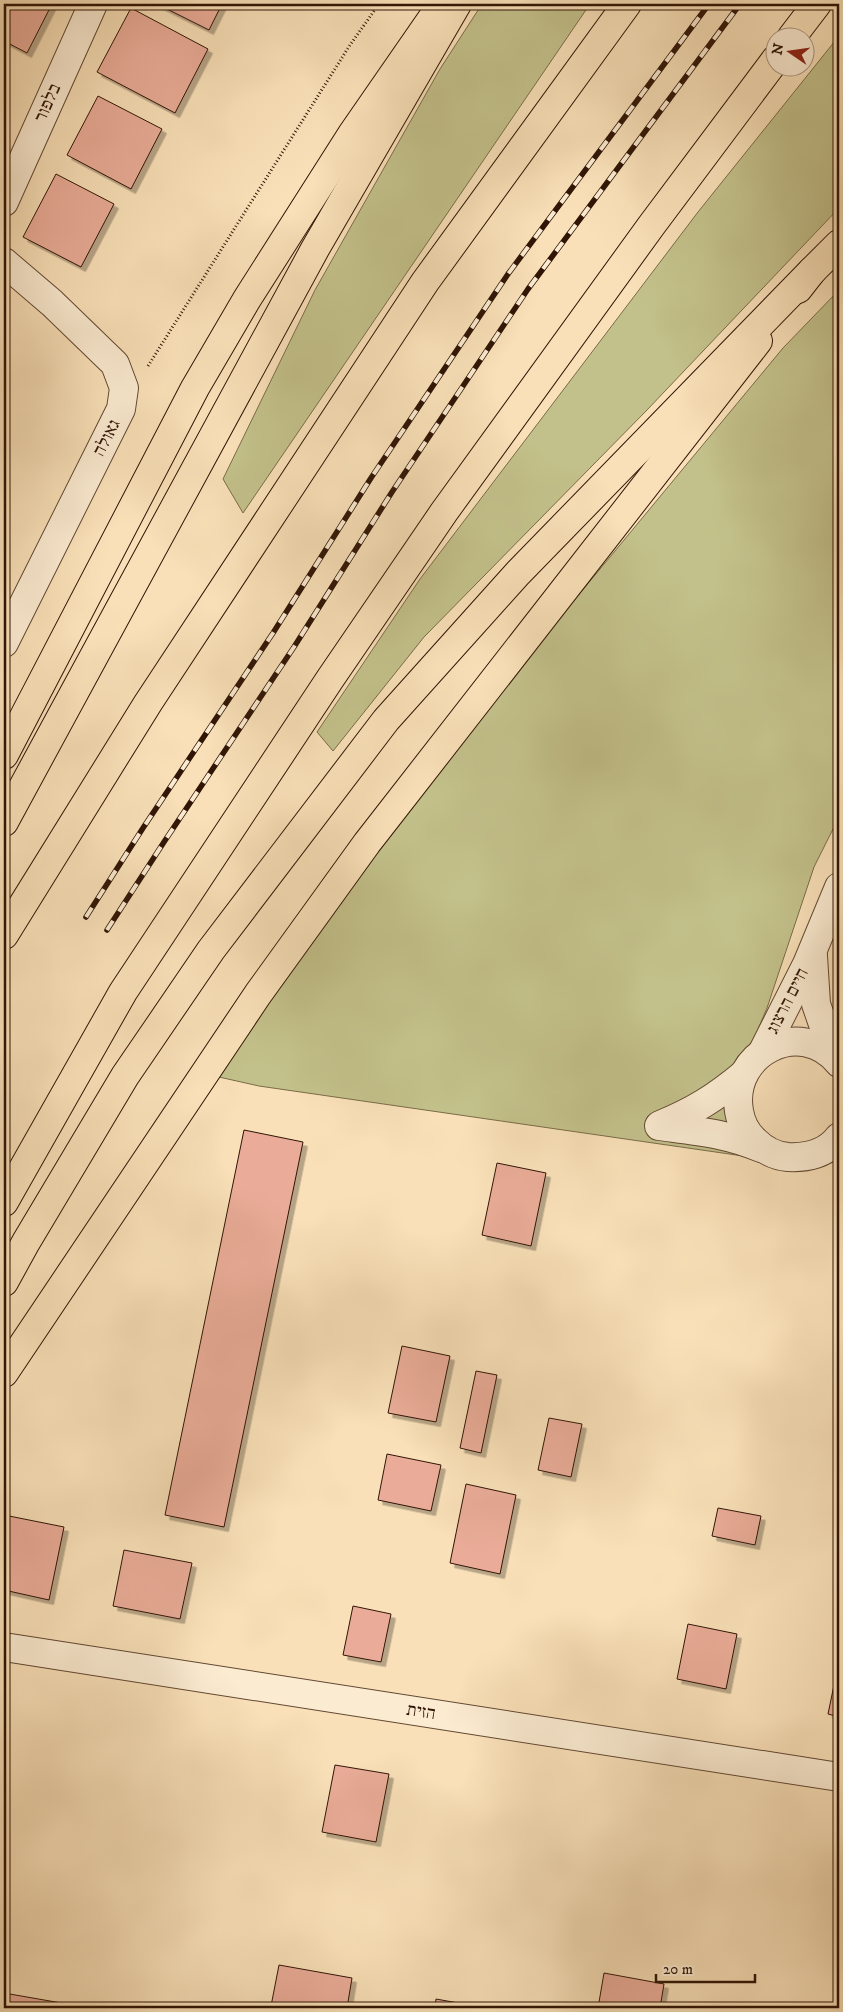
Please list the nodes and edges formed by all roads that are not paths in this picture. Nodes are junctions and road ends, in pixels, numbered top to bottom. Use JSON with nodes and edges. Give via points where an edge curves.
{"nodes":[{"id":1,"x":93,"y":4,"type":"edge"},
{"id":2,"x":442,"y":4,"type":"edge"},
{"id":3,"x":457,"y":4,"type":"edge"},
{"id":4,"x":627,"y":4,"type":"edge"},
{"id":5,"x":816,"y":4,"type":"edge"},
{"id":6,"x":798,"y":28,"type":"edge"},
{"id":7,"x":766,"y":72,"type":"edge"},
{"id":8,"x":4,"y":202,"type":"edge"},
{"id":9,"x":839,"y":244,"type":"edge"},
{"id":10,"x":4,"y":262,"type":"edge"},
{"id":11,"x":812,"y":271,"type":"junction"},
{"id":12,"x":4,"y":644,"type":"edge"},
{"id":13,"x":4,"y":755,"type":"edge"},
{"id":14,"x":4,"y":822,"type":"edge"},
{"id":15,"x":839,"y":887,"type":"edge"},
{"id":16,"x":4,"y":935,"type":"edge"},
{"id":17,"x":813,"y":950,"type":"junction"},
{"id":18,"x":763,"y":1051,"type":"junction"},
{"id":19,"x":837,"y":1060,"type":"edge"},
{"id":20,"x":744,"y":1074,"type":"junction"},
{"id":21,"x":839,"y":1137,"type":"edge"},
{"id":22,"x":764,"y":1149,"type":"junction"},
{"id":23,"x":807,"y":1156,"type":"junction"},
{"id":24,"x":839,"y":1159,"type":"edge"},
{"id":25,"x":4,"y":1202,"type":"edge"},
{"id":26,"x":4,"y":1282,"type":"edge"},
{"id":27,"x":4,"y":1373,"type":"edge"},
{"id":28,"x":4,"y":1647,"type":"edge"},
{"id":29,"x":839,"y":1777,"type":"edge"}],
"edges":[{"from":1,"to":8,"type":"street","name":"בלפור"},
{"from":2,"to":13,"type":"main road","via":[[352,134],[247,299],[195,388]]},
{"from":3,"to":14,"type":"main road","via":[[315,249]]},
{"from":4,"to":16,"type":"main road","via":[[425,282],[148,703]]},
{"from":5,"to":6,"type":"main road"},
{"from":7,"to":25,"type":"main road","via":[[444,512],[330,679],[123,992]]},
{"from":9,"to":11,"type":"main road"},
{"from":10,"to":12,"type":"street","name":"גאולה","via":[[115,364],[124,388],[121,409]]},
{"from":11,"to":26,"type":"main road","via":[[518,573],[386,720],[195,974],[125,1076]]},
{"from":11,"to":27,"type":"main road","via":[[367,844],[258,994]]},
{"from":15,"to":17,"type":"street","name":"חיים הרצוג"},
{"from":17,"to":18,"type":"street","name":"חיים הרצוג"},
{"from":17,"to":19,"type":"street","name":"חיים הרצוג","via":[[816,1004]]},
{"from":18,"to":19,"type":"street","via":[[780,1043],[799,1042],[818,1046]]},
{"from":18,"to":20,"type":"street","via":[[749,1064]]},
{"from":20,"to":22,"type":"street","via":[[737,1100],[740,1119],[749,1136]]},
{"from":20,"to":22,"type":"street","via":[[698,1109],[658,1126],[720,1134]]},
{"from":21,"to":23,"type":"street","via":[[819,1153]]},
{"from":22,"to":23,"type":"street","via":[[781,1157]]},
{"from":23,"to":24,"type":"street"},
{"from":28,"to":29,"type":"street","name":"הזית"}]}
